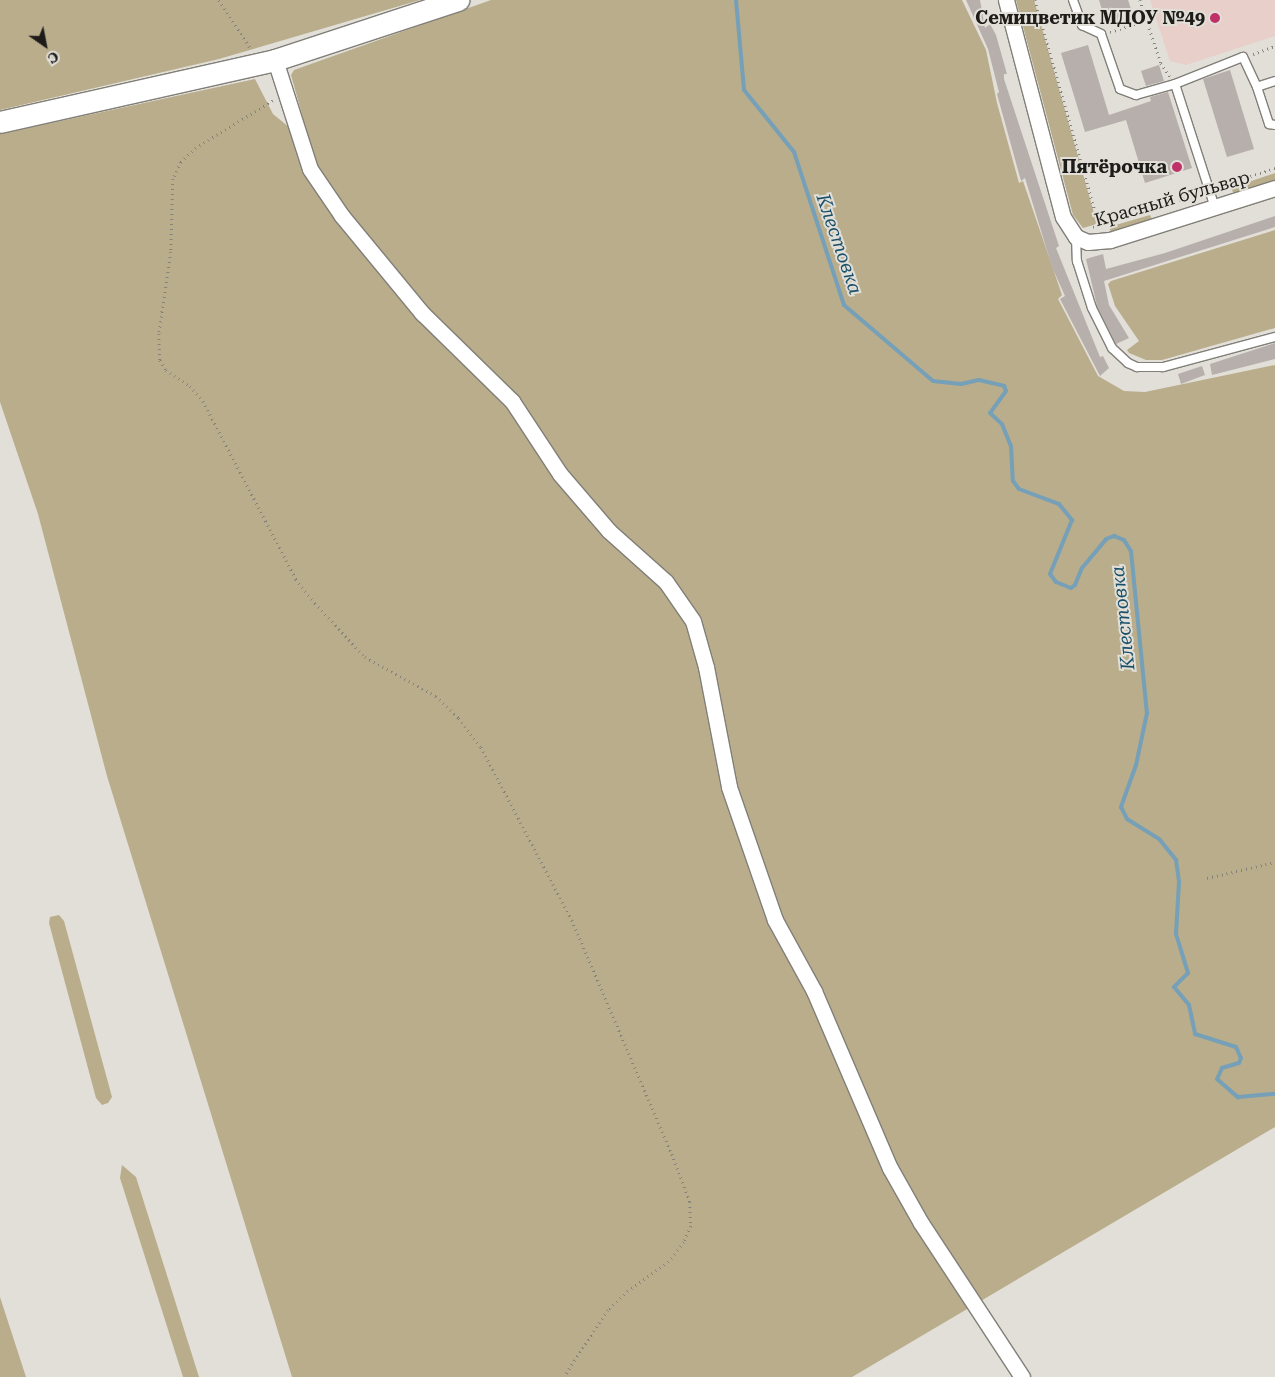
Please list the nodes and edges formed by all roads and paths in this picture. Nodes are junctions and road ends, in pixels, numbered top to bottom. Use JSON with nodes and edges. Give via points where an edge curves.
{"nodes":[{"id":1,"x":219,"y":0,"type":"edge"},
{"id":2,"x":458,"y":0,"type":"edge"},
{"id":3,"x":1006,"y":0,"type":"edge"},
{"id":4,"x":1035,"y":0,"type":"edge"},
{"id":5,"x":1073,"y":0,"type":"edge"},
{"id":6,"x":1140,"y":0,"type":"edge"},
{"id":7,"x":1146,"y":20,"type":"junction"},
{"id":8,"x":1101,"y":34,"type":"junction"},
{"id":9,"x":1275,"y":46,"type":"edge"},
{"id":10,"x":1245,"y":57,"type":"junction"},
{"id":11,"x":267,"y":61,"type":"junction"},
{"id":12,"x":1275,"y":81,"type":"edge"},
{"id":13,"x":1175,"y":84,"type":"junction"},
{"id":14,"x":1257,"y":87,"type":"junction"},
{"id":15,"x":286,"y":94,"type":"junction"},
{"id":16,"x":0,"y":122,"type":"edge"},
{"id":17,"x":1275,"y":125,"type":"edge"},
{"id":18,"x":1275,"y":168,"type":"edge"},
{"id":19,"x":1275,"y":188,"type":"edge"},
{"id":20,"x":1209,"y":190,"type":"junction"},
{"id":21,"x":1215,"y":208,"type":"junction"},
{"id":22,"x":1099,"y":225,"type":"junction"},
{"id":23,"x":1076,"y":236,"type":"junction"},
{"id":24,"x":1104,"y":241,"type":"junction"},
{"id":25,"x":1275,"y":337,"type":"edge"},
{"id":26,"x":1275,"y":862,"type":"edge"},
{"id":27,"x":1207,"y":878,"type":"dead end"},
{"id":28,"x":564,"y":1377,"type":"edge"},
{"id":29,"x":1022,"y":1377,"type":"edge"}],
"edges":[{"from":1,"to":11,"type":"path"},
{"from":2,"to":11,"type":"street"},
{"from":3,"to":23,"type":"street","via":[[1063,217]]},
{"from":4,"to":22,"type":"path"},
{"from":5,"to":8,"type":"lane","via":[[1082,25]]},
{"from":6,"to":7,"type":"path"},
{"from":7,"to":8,"type":"path"},
{"from":7,"to":13,"type":"path","via":[[1160,63]]},
{"from":8,"to":13,"type":"lane","via":[[1114,77],[1125,92],[1144,94]]},
{"from":9,"to":10,"type":"path"},
{"from":10,"to":13,"type":"lane"},
{"from":10,"to":14,"type":"lane"},
{"from":11,"to":15,"type":"street"},
{"from":11,"to":16,"type":"street"},
{"from":12,"to":14,"type":"lane"},
{"from":13,"to":20,"type":"lane"},
{"from":14,"to":17,"type":"lane","via":[[1269,124]]},
{"from":15,"to":28,"type":"path","via":[[215,134],[181,162],[172,179],[171,252],[159,334],[160,360],[166,370],[190,386],[203,402],[281,553],[310,597],[365,657],[436,696],[459,718],[481,747],[572,920],[672,1154],[690,1202],[691,1226],[684,1242],[669,1262],[628,1291],[608,1310]]},
{"from":15,"to":29,"type":"street","via":[[310,169],[342,216],[422,313],[512,401],[560,474],[609,531],[666,582],[692,621],[706,667],[729,787],[775,920],[814,991],[895,1176],[921,1223]]},
{"from":18,"to":20,"type":"path"},
{"from":19,"to":21,"type":"street","name":"Красный бульвар"},
{"from":20,"to":21,"type":"lane"},
{"from":20,"to":22,"type":"path"},
{"from":21,"to":24,"type":"street","name":"Красный бульвар"},
{"from":22,"to":23,"type":"path"},
{"from":22,"to":24,"type":"path"},
{"from":23,"to":24,"type":"street","name":"Красный бульвар"},
{"from":23,"to":25,"type":"lane","via":[[1077,260],[1092,308],[1112,348],[1128,363],[1143,368],[1162,367]]},
{"from":26,"to":27,"type":"path"}]}
